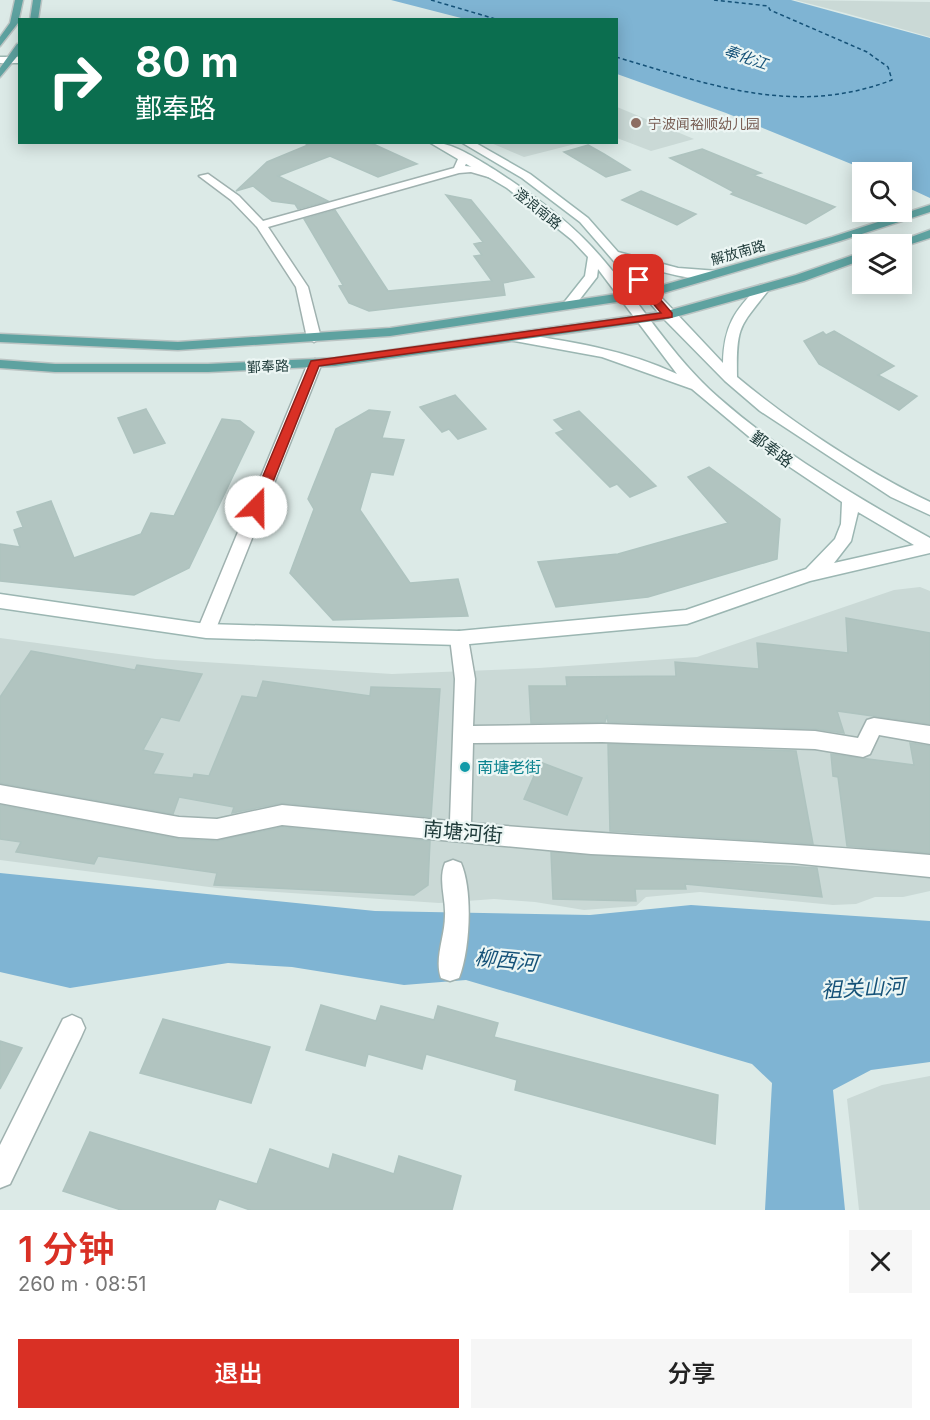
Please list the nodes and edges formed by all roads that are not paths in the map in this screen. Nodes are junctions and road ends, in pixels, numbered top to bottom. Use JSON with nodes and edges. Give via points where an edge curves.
{"nodes":[{"id":1,"x":19,"y":0,"type":"edge"},
{"id":2,"x":38,"y":0,"type":"edge"},
{"id":3,"x":34,"y":18,"type":"edge"},
{"id":4,"x":0,"y":43,"type":"edge"},
{"id":5,"x":0,"y":60,"type":"edge"},
{"id":6,"x":17,"y":60,"type":"edge"},
{"id":7,"x":0,"y":74,"type":"edge"},
{"id":8,"x":439,"y":144,"type":"edge"},
{"id":9,"x":470,"y":144,"type":"edge"},
{"id":10,"x":459,"y":153,"type":"junction"},
{"id":11,"x":458,"y":170,"type":"junction"},
{"id":12,"x":204,"y":176,"type":"dead end"},
{"id":13,"x":495,"y":176,"type":"junction"},
{"id":14,"x":930,"y":208,"type":"edge"},
{"id":15,"x":261,"y":225,"type":"junction"},
{"id":16,"x":930,"y":234,"type":"edge"},
{"id":17,"x":912,"y":240,"type":"edge"},
{"id":18,"x":617,"y":254,"type":"junction"},
{"id":19,"x":594,"y":258,"type":"junction"},
{"id":20,"x":852,"y":259,"type":"edge"},
{"id":21,"x":714,"y":274,"type":"junction"},
{"id":22,"x":764,"y":288,"type":"junction"},
{"id":23,"x":650,"y":293,"type":"junction"},
{"id":24,"x":623,"y":297,"type":"junction"},
{"id":25,"x":568,"y":305,"type":"junction"},
{"id":26,"x":668,"y":315,"type":"junction"},
{"id":27,"x":641,"y":319,"type":"junction"},
{"id":28,"x":514,"y":337,"type":"junction"},
{"id":29,"x":0,"y":338,"type":"edge"},
{"id":30,"x":314,"y":338,"type":"junction"},
{"id":31,"x":315,"y":363,"type":"junction"},
{"id":32,"x":0,"y":364,"type":"edge"},
{"id":33,"x":730,"y":378,"type":"junction"},
{"id":34,"x":704,"y":392,"type":"junction"},
{"id":35,"x":850,"y":502,"type":"junction"},
{"id":36,"x":930,"y":509,"type":"edge"},
{"id":37,"x":930,"y":546,"type":"edge"},
{"id":38,"x":808,"y":575,"type":"junction"},
{"id":39,"x":0,"y":600,"type":"edge"},
{"id":40,"x":206,"y":631,"type":"junction"},
{"id":41,"x":459,"y":638,"type":"junction"},
{"id":42,"x":465,"y":735,"type":"junction"},
{"id":43,"x":930,"y":735,"type":"edge"},
{"id":44,"x":0,"y":794,"type":"edge"},
{"id":45,"x":460,"y":831,"type":"junction"},
{"id":46,"x":930,"y":866,"type":"edge"},
{"id":47,"x":453,"y":871,"type":"dead end"},
{"id":48,"x":450,"y":969,"type":"dead end"},
{"id":49,"x":72,"y":1028,"type":"dead end"},
{"id":50,"x":0,"y":1174,"type":"edge"}],
"edges":[{"from":1,"to":4,"type":"main road","via":[[14,23]]},
{"from":2,"to":3,"type":"main road"},
{"from":5,"to":6,"type":"street"},
{"from":6,"to":7,"type":"main road"},
{"from":8,"to":10,"type":"street","name":"澄浪南路"},
{"from":9,"to":18,"type":"street","name":"澄浪南路","via":[[526,176],[584,220]]},
{"from":10,"to":11,"type":"street","via":[[463,163]]},
{"from":10,"to":13,"type":"street","name":"澄浪南路"},
{"from":11,"to":13,"type":"street","via":[[471,169]]},
{"from":11,"to":15,"type":"street"},
{"from":12,"to":15,"type":"street","via":[[235,198]]},
{"from":13,"to":19,"type":"street","name":"澄浪南路","via":[[517,189],[584,245]]},
{"from":14,"to":21,"type":"main road","name":"解放南路"},
{"from":15,"to":30,"type":"street","via":[[302,288]]},
{"from":16,"to":17,"type":"main road"},
{"from":18,"to":21,"type":"street","via":[[677,272]]},
{"from":18,"to":23,"type":"street","name":"澄浪南路"},
{"from":19,"to":24,"type":"street","name":"澄浪南路"},
{"from":19,"to":25,"type":"street","via":[[591,277]]},
{"from":20,"to":22,"type":"main road"},
{"from":21,"to":23,"type":"main road","name":"解放南路"},
{"from":22,"to":26,"type":"main road"},
{"from":22,"to":33,"type":"street","via":[[735,320],[729,341]]},
{"from":23,"to":24,"type":"main road","name":"鄞奉路"},
{"from":23,"to":26,"type":"street","name":"鄞奉路"},
{"from":24,"to":25,"type":"main road","name":"鄞奉路"},
{"from":24,"to":27,"type":"street","name":"鄞奉路"},
{"from":25,"to":30,"type":"main road","name":"鄞奉路","via":[[390,332]]},
{"from":26,"to":27,"type":"main road","name":"鄞奉路"},
{"from":26,"to":33,"type":"street","name":"鄞奉路"},
{"from":27,"to":28,"type":"main road","name":"鄞奉路"},
{"from":27,"to":34,"type":"street","name":"鄞奉路"},
{"from":28,"to":31,"type":"main road","name":"鄞奉路"},
{"from":28,"to":34,"type":"street","via":[[633,360]]},
{"from":29,"to":30,"type":"main road","name":"鄞奉路","via":[[178,346]]},
{"from":31,"to":32,"type":"main road","name":"鄞奉路","via":[[208,368]]},
{"from":31,"to":40,"type":"street"},
{"from":33,"to":36,"type":"street","name":"鄞奉路","via":[[765,408],[897,493]]},
{"from":34,"to":35,"type":"street","name":"鄞奉路","via":[[786,460]]},
{"from":35,"to":37,"type":"street","name":"鄞奉路"},
{"from":35,"to":38,"type":"street","via":[[851,524],[835,553]]},
{"from":37,"to":38,"type":"street"},
{"from":38,"to":41,"type":"street","via":[[687,617]]},
{"from":39,"to":40,"type":"street"},
{"from":40,"to":41,"type":"street"},
{"from":41,"to":42,"type":"street","via":[[465,679]]},
{"from":42,"to":43,"type":"street","via":[[602,733],[756,738],[815,740],[863,748],[874,726]]},
{"from":42,"to":45,"type":"street"},
{"from":44,"to":45,"type":"street","name":"南塘河街","via":[[179,827],[217,829],[282,815]]},
{"from":45,"to":46,"type":"street","name":"南塘河街","via":[[591,844],[831,855]]},
{"from":47,"to":48,"type":"street","via":[[457,916]]},
{"from":49,"to":50,"type":"street"}]}
